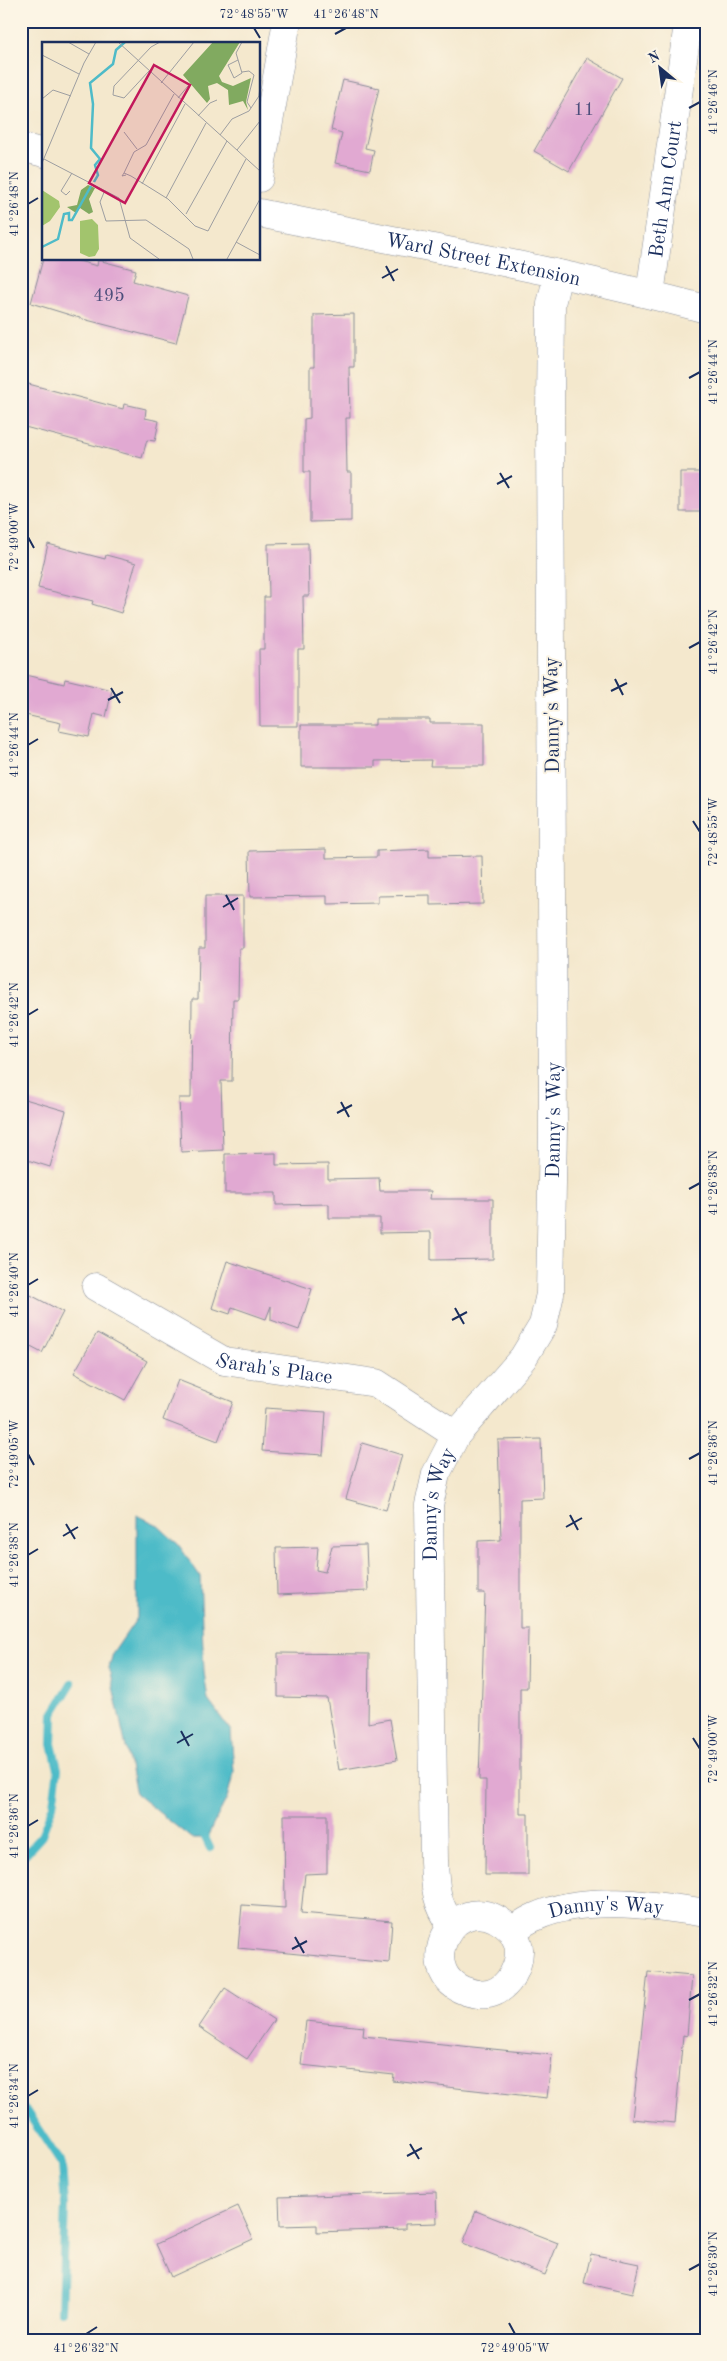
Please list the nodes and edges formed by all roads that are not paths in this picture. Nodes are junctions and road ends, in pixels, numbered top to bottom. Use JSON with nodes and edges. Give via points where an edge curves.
{"nodes":[{"id":1,"x":287,"y":21,"type":"edge"},
{"id":2,"x":688,"y":24,"type":"dead end"},
{"id":3,"x":21,"y":147,"type":"edge"},
{"id":4,"x":42,"y":152,"type":"edge"},
{"id":5,"x":260,"y":172,"type":"edge"},
{"id":6,"x":260,"y":213,"type":"edge"},
{"id":7,"x":558,"y":274,"type":"junction"},
{"id":8,"x":650,"y":294,"type":"junction"},
{"id":9,"x":706,"y":309,"type":"edge"},
{"id":10,"x":96,"y":1287,"type":"dead end"},
{"id":11,"x":456,"y":1435,"type":"junction"},
{"id":12,"x":706,"y":1913,"type":"edge"},
{"id":13,"x":452,"y":1925,"type":"junction"},
{"id":14,"x":512,"y":1931,"type":"junction"}],
"edges":[{"from":1,"to":5,"type":"street"},
{"from":2,"to":8,"type":"street","name":"Beth Ann Court"},
{"from":3,"to":4,"type":"street"},
{"from":6,"to":7,"type":"street","name":"Ward Street Extension"},
{"from":7,"to":8,"type":"street","name":"Ward Street Extension"},
{"from":7,"to":11,"type":"street","name":"Danny's Way","via":[[551,304],[550,416],[553,1128],[550,1294],[543,1325],[523,1358]]},
{"from":8,"to":9,"type":"street","name":"Ward Street Extension"},
{"from":10,"to":11,"type":"street","name":"Sarah's Place","via":[[224,1361],[376,1383]]},
{"from":11,"to":13,"type":"street","name":"Danny's Way","via":[[436,1474],[429,1505],[434,1869],[436,1892]]},
{"from":12,"to":14,"type":"street","name":"Danny's Way","via":[[586,1903],[533,1917]]},
{"from":13,"to":14,"type":"street","via":[[477,1914],[491,1916]]},
{"from":13,"to":14,"type":"street","via":[[443,1938],[439,1953],[442,1969],[458,1988],[482,1994],[498,1990],[511,1979],[518,1964],[519,1947]]}]}
